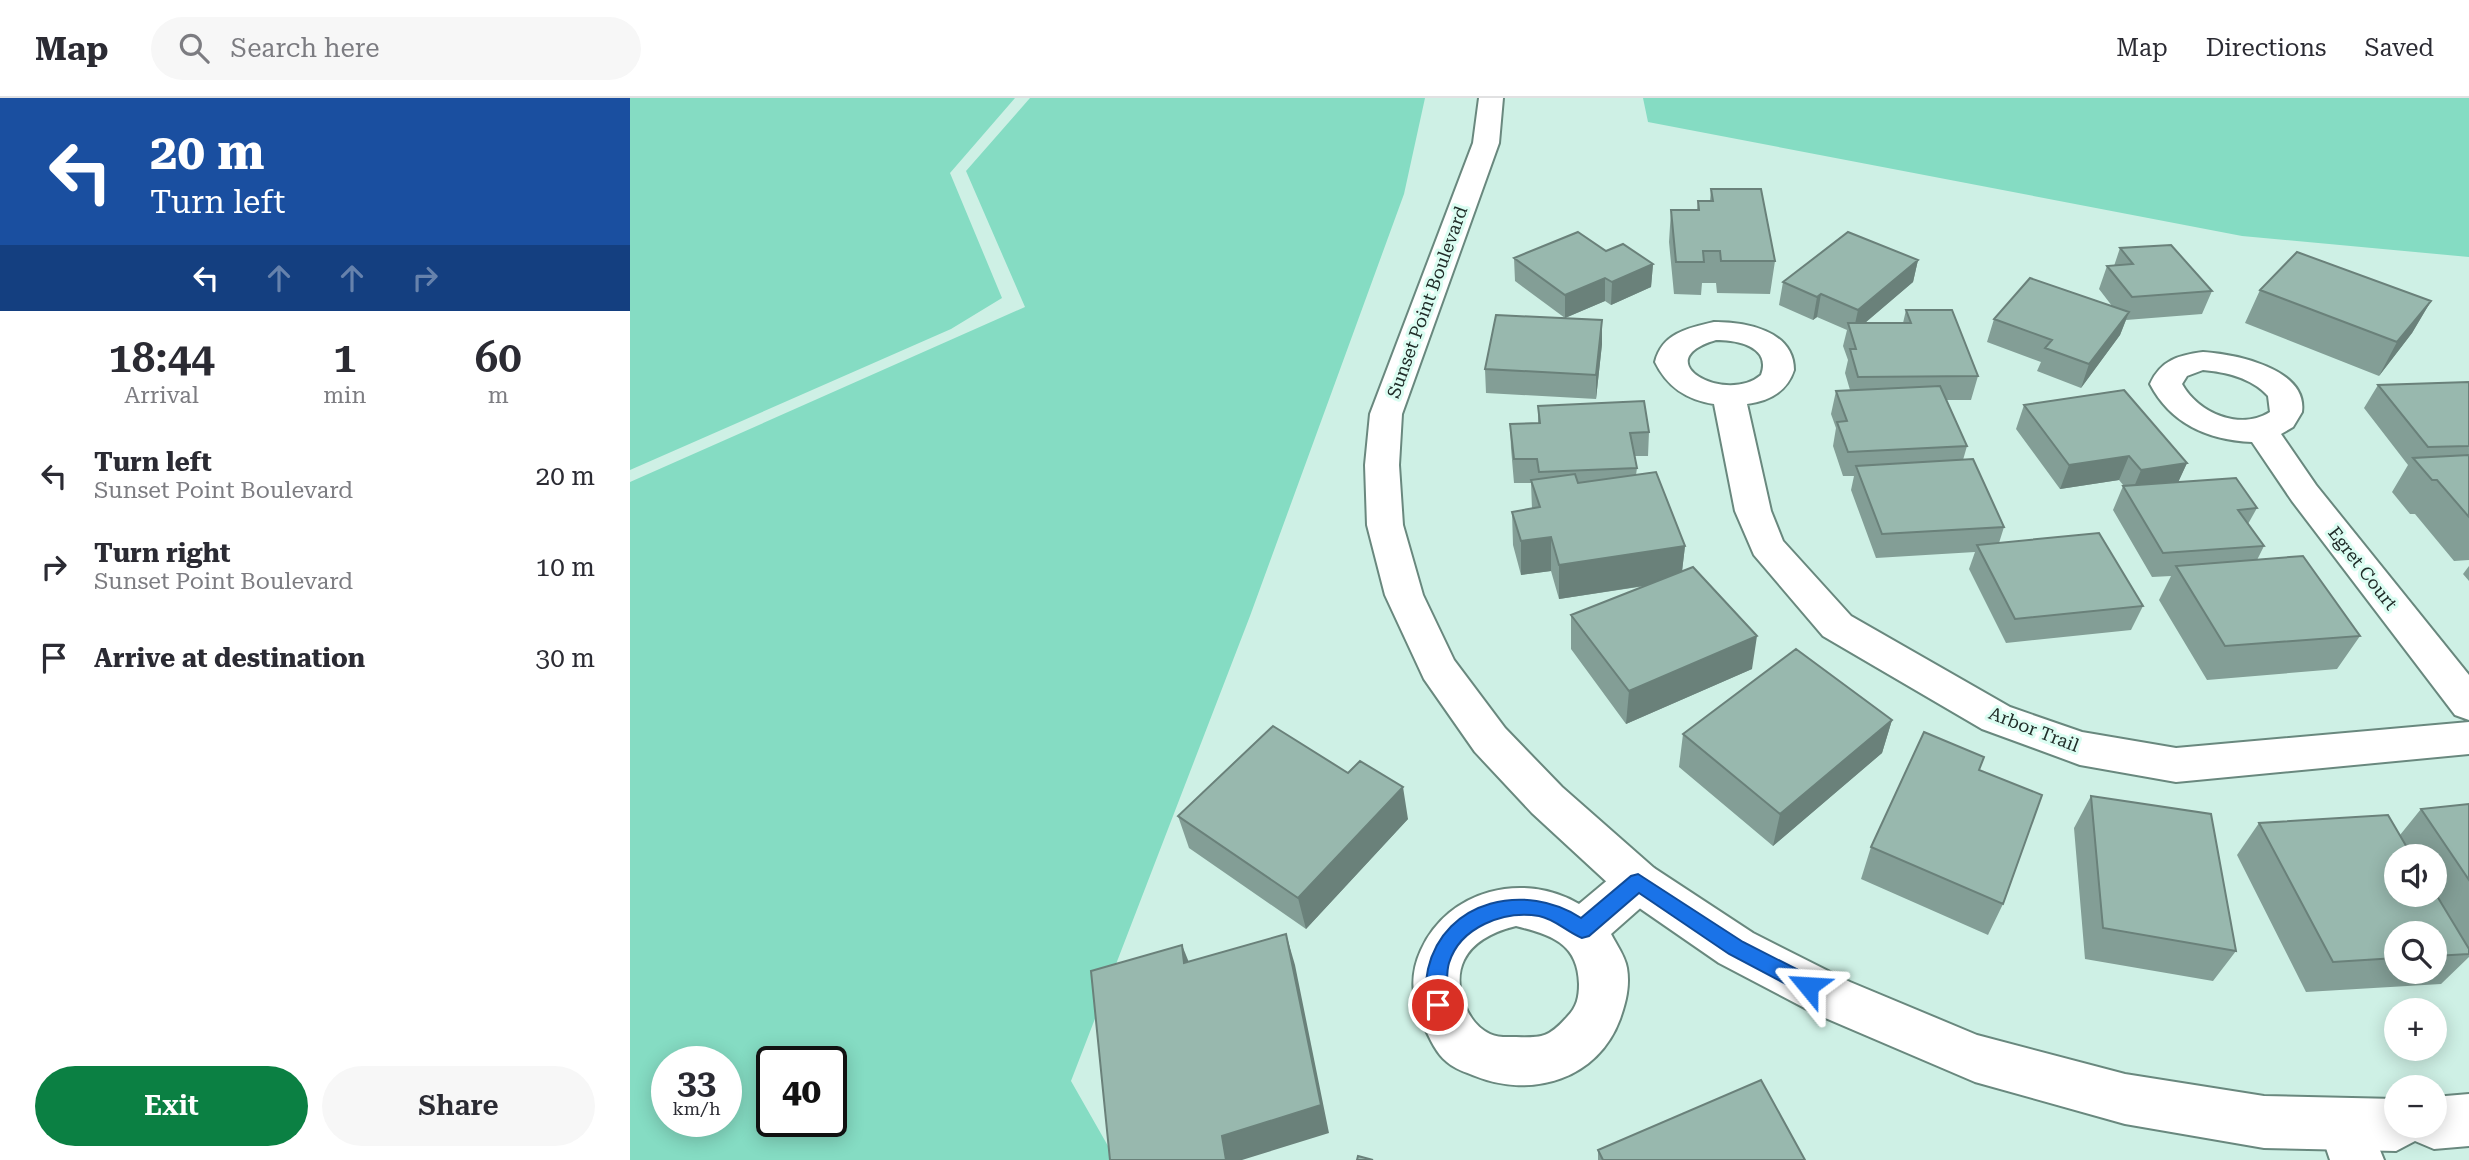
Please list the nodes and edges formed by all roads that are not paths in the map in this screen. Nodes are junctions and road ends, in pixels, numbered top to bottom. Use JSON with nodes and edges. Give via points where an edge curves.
{"nodes":[{"id":1,"x":1491,"y":98,"type":"edge"},
{"id":2,"x":1729,"y":397,"type":"dead end"},
{"id":3,"x":2260,"y":429,"type":"dead end"},
{"id":4,"x":2469,"y":704,"type":"edge"},
{"id":5,"x":2469,"y":738,"type":"edge"},
{"id":6,"x":1638,"y":882,"type":"junction"},
{"id":7,"x":1582,"y":930,"type":"dead end"},
{"id":8,"x":2469,"y":1120,"type":"edge"},
{"id":9,"x":2447,"y":1122,"type":"edge"},
{"id":10,"x":2384,"y":1129,"type":"edge"},
{"id":11,"x":2350,"y":1142,"type":"edge"}],
"edges":[{"from":1,"to":6,"type":"street","name":"Sunset Point Boulevard","via":[[1486,143],[1386,414],[1382,465],[1385,525],[1404,595],[1446,679],[1518,770]]},
{"from":2,"to":5,"type":"street","name":"Arbor Trail","via":[[1753,511],[1767,546],[1837,626],[1996,718],[2080,748],[2176,765]]},
{"from":3,"to":4,"type":"street","name":"Egret Court","via":[[2304,493]]},
{"from":6,"to":7,"type":"street"},
{"from":6,"to":11,"type":"street","name":"Sunset Point Boulevard","via":[[1736,948],[1833,998],[1975,1058],[2125,1099],[2264,1122]]},
{"from":8,"to":9,"type":"street"},
{"from":10,"to":11,"type":"street","name":"Sunset Point Boulevard"}]}
